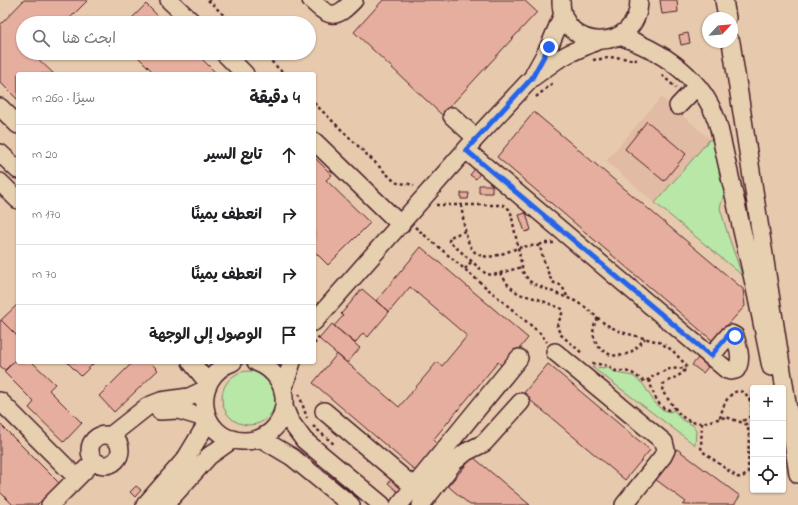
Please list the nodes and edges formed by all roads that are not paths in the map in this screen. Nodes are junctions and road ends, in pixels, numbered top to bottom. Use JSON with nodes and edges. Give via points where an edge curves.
{"nodes":[{"id":1,"x":169,"y":0,"type":"edge"},
{"id":2,"x":311,"y":0,"type":"edge"},
{"id":3,"x":354,"y":0,"type":"edge"},
{"id":4,"x":639,"y":0,"type":"edge"},
{"id":5,"x":724,"y":0,"type":"edge"},
{"id":6,"x":562,"y":7,"type":"edge"},
{"id":7,"x":726,"y":12,"type":"edge"},
{"id":8,"x":186,"y":16,"type":"edge"},
{"id":9,"x":620,"y":36,"type":"junction"},
{"id":10,"x":598,"y":41,"type":"junction"},
{"id":11,"x":732,"y":48,"type":"edge"},
{"id":12,"x":231,"y":60,"type":"edge"},
{"id":13,"x":243,"y":72,"type":"edge"},
{"id":14,"x":532,"y":78,"type":"junction"},
{"id":15,"x":697,"y":86,"type":"junction"},
{"id":16,"x":678,"y":106,"type":"dead end"},
{"id":17,"x":0,"y":107,"type":"edge"},
{"id":18,"x":452,"y":116,"type":"dead end"},
{"id":19,"x":16,"y":123,"type":"edge"},
{"id":20,"x":316,"y":143,"type":"edge"},
{"id":21,"x":471,"y":144,"type":"junction"},
{"id":22,"x":0,"y":182,"type":"edge"},
{"id":23,"x":16,"y":198,"type":"edge"},
{"id":24,"x":408,"y":226,"type":"junction"},
{"id":25,"x":316,"y":320,"type":"edge"},
{"id":26,"x":554,"y":352,"type":"road end"},
{"id":27,"x":711,"y":356,"type":"dead end"},
{"id":28,"x":519,"y":358,"type":"dead end"},
{"id":29,"x":192,"y":364,"type":"edge"},
{"id":30,"x":229,"y":364,"type":"edge"},
{"id":31,"x":261,"y":364,"type":"edge"},
{"id":32,"x":291,"y":364,"type":"edge"},
{"id":33,"x":775,"y":385,"type":"edge"},
{"id":34,"x":783,"y":385,"type":"edge"},
{"id":35,"x":207,"y":386,"type":"junction"},
{"id":36,"x":284,"y":390,"type":"junction"},
{"id":37,"x":0,"y":401,"type":"edge"},
{"id":38,"x":521,"y":402,"type":"dead end"},
{"id":39,"x":284,"y":407,"type":"junction"},
{"id":40,"x":786,"y":408,"type":"edge"},
{"id":41,"x":324,"y":411,"type":"dead end"},
{"id":42,"x":209,"y":419,"type":"junction"},
{"id":43,"x":260,"y":438,"type":"junction"},
{"id":44,"x":233,"y":439,"type":"junction"},
{"id":45,"x":115,"y":441,"type":"junction"},
{"id":46,"x":94,"y":461,"type":"junction"},
{"id":47,"x":798,"y":472,"type":"edge"},
{"id":48,"x":77,"y":478,"type":"junction"},
{"id":49,"x":414,"y":487,"type":"junction"},
{"id":50,"x":426,"y":503,"type":"edge"},
{"id":51,"x":50,"y":505,"type":"edge"},
{"id":52,"x":145,"y":505,"type":"edge"},
{"id":53,"x":165,"y":505,"type":"edge"},
{"id":54,"x":351,"y":505,"type":"edge"},
{"id":55,"x":382,"y":505,"type":"edge"},
{"id":56,"x":400,"y":505,"type":"edge"},
{"id":57,"x":624,"y":505,"type":"edge"}],
"edges":[{"from":1,"to":8,"type":"street"},
{"from":2,"to":3,"type":"street","via":[[326,13],[335,14],[344,10]]},
{"from":4,"to":9,"type":"street","via":[[636,18]]},
{"from":5,"to":7,"type":"street"},
{"from":6,"to":10,"type":"street","via":[[566,22],[576,32]]},
{"from":6,"to":14,"type":"street","via":[[549,47]]},
{"from":9,"to":10,"type":"street"},
{"from":9,"to":15,"type":"street","via":[[660,54],[678,66]]},
{"from":10,"to":14,"type":"street","via":[[563,56]]},
{"from":11,"to":34,"type":"street"},
{"from":12,"to":13,"type":"street"},
{"from":14,"to":21,"type":"street"},
{"from":15,"to":16,"type":"street"},
{"from":15,"to":33,"type":"street","via":[[710,103],[718,124]]},
{"from":17,"to":19,"type":"street"},
{"from":18,"to":21,"type":"street"},
{"from":20,"to":24,"type":"street"},
{"from":21,"to":24,"type":"street","via":[[425,197]]},
{"from":21,"to":27,"type":"street"},
{"from":22,"to":23,"type":"street"},
{"from":24,"to":25,"type":"street"},
{"from":26,"to":57,"type":"street","via":[[664,442],[666,450],[663,456]]},
{"from":28,"to":49,"type":"street"},
{"from":29,"to":35,"type":"street"},
{"from":30,"to":35,"type":"street","via":[[212,375]]},
{"from":31,"to":36,"type":"street","via":[[272,371]]},
{"from":32,"to":36,"type":"street"},
{"from":35,"to":42,"type":"street","via":[[204,404]]},
{"from":35,"to":45,"type":"street","via":[[189,397],[161,401],[148,406]]},
{"from":36,"to":39,"type":"street"},
{"from":37,"to":48,"type":"street"},
{"from":38,"to":50,"type":"street","via":[[489,439],[454,462]]},
{"from":39,"to":43,"type":"street","via":[[276,426]]},
{"from":39,"to":55,"type":"street","via":[[290,421],[304,440]]},
{"from":40,"to":47,"type":"street"},
{"from":41,"to":49,"type":"street"},
{"from":42,"to":44,"type":"street","via":[[216,429]]},
{"from":42,"to":45,"type":"street","via":[[178,410],[161,410],[146,417],[130,432]]},
{"from":42,"to":52,"type":"street","via":[[186,458]]},
{"from":43,"to":44,"type":"street","via":[[242,441]]},
{"from":43,"to":54,"type":"street","via":[[292,457]]},
{"from":44,"to":53,"type":"street","via":[[208,456]]},
{"from":45,"to":46,"type":"street","via":[[101,436],[94,440],[90,448]]},
{"from":45,"to":46,"type":"street","via":[[119,456],[113,464],[103,466]]},
{"from":46,"to":48,"type":"street"},
{"from":48,"to":51,"type":"street"},
{"from":49,"to":56,"type":"street"}]}
